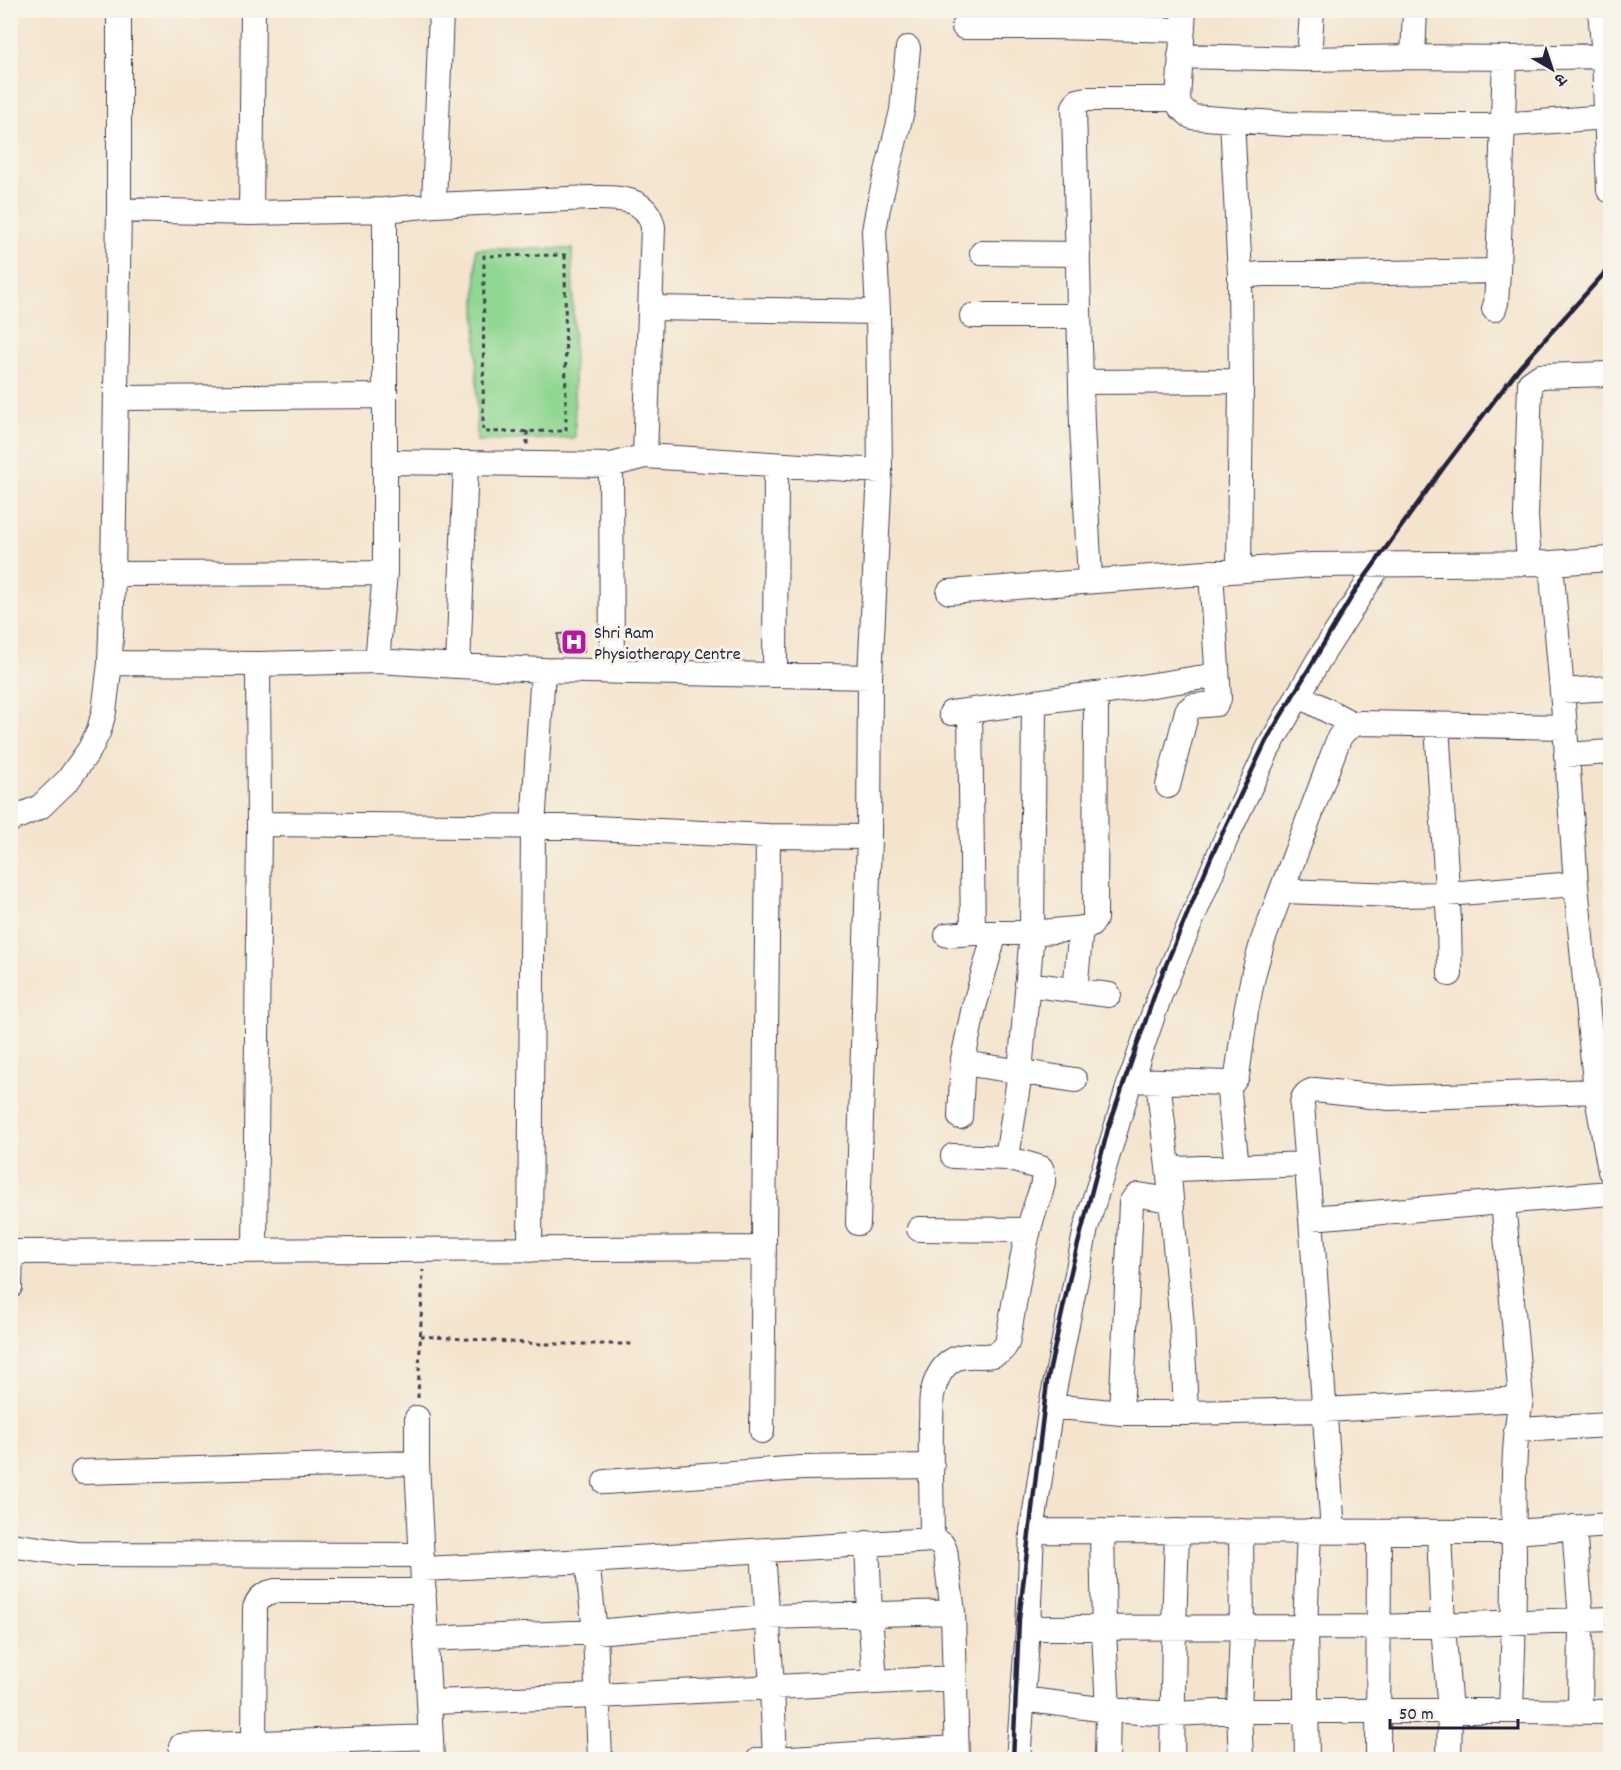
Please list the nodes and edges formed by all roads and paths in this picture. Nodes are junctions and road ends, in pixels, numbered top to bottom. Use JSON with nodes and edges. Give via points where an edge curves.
{"nodes":[{"id":1,"x":119,"y":10,"type":"edge"},
{"id":2,"x":253,"y":10,"type":"edge"},
{"id":3,"x":441,"y":10,"type":"edge"},
{"id":4,"x":1312,"y":10,"type":"edge"},
{"id":5,"x":1416,"y":10,"type":"edge"},
{"id":6,"x":1600,"y":10,"type":"edge"},
{"id":7,"x":1052,"y":19,"type":"edge"},
{"id":8,"x":1183,"y":20,"type":"edge"},
{"id":9,"x":964,"y":27,"type":"dead end"},
{"id":10,"x":908,"y":48,"type":"dead end"},
{"id":11,"x":1180,"y":56,"type":"junction"},
{"id":12,"x":1604,"y":56,"type":"junction"},
{"id":13,"x":1413,"y":57,"type":"junction"},
{"id":14,"x":1505,"y":58,"type":"junction"},
{"id":15,"x":1310,"y":59,"type":"junction"},
{"id":16,"x":1178,"y":99,"type":"junction"},
{"id":17,"x":1606,"y":117,"type":"junction"},
{"id":18,"x":1232,"y":120,"type":"junction"},
{"id":19,"x":1504,"y":124,"type":"junction"},
{"id":20,"x":1609,"y":190,"type":"edge"},
{"id":21,"x":434,"y":205,"type":"junction"},
{"id":22,"x":119,"y":210,"type":"junction"},
{"id":23,"x":385,"y":210,"type":"junction"},
{"id":24,"x":251,"y":213,"type":"junction"},
{"id":25,"x":982,"y":253,"type":"dead end"},
{"id":26,"x":1078,"y":254,"type":"junction"},
{"id":27,"x":565,"y":255,"type":"joint"},
{"id":28,"x":1498,"y":271,"type":"junction"},
{"id":29,"x":1240,"y":276,"type":"junction"},
{"id":30,"x":651,"y":308,"type":"junction"},
{"id":31,"x":1494,"y":309,"type":"dead end"},
{"id":32,"x":878,"y":312,"type":"junction"},
{"id":33,"x":972,"y":316,"type":"dead end"},
{"id":34,"x":1079,"y":316,"type":"junction"},
{"id":35,"x":1611,"y":374,"type":"edge"},
{"id":36,"x":1241,"y":381,"type":"junction"},
{"id":37,"x":1081,"y":382,"type":"junction"},
{"id":38,"x":385,"y":396,"type":"junction"},
{"id":39,"x":116,"y":398,"type":"junction"},
{"id":40,"x":645,"y":456,"type":"junction"},
{"id":41,"x":385,"y":462,"type":"junction"},
{"id":42,"x":466,"y":464,"type":"junction"},
{"id":43,"x":611,"y":465,"type":"junction"},
{"id":44,"x":776,"y":465,"type":"junction"},
{"id":45,"x":880,"y":471,"type":"junction"},
{"id":46,"x":1611,"y":559,"type":"edge"},
{"id":47,"x":1540,"y":563,"type":"junction"},
{"id":48,"x":1380,"y":564,"type":"junction"},
{"id":49,"x":1239,"y":570,"type":"junction"},
{"id":50,"x":1211,"y":572,"type":"junction"},
{"id":51,"x":385,"y":573,"type":"junction"},
{"id":52,"x":113,"y":574,"type":"junction"},
{"id":53,"x":1090,"y":580,"type":"junction"},
{"id":54,"x":949,"y":592,"type":"dead end"},
{"id":55,"x":377,"y":660,"type":"junction"},
{"id":56,"x":110,"y":663,"type":"junction"},
{"id":57,"x":258,"y":664,"type":"junction"},
{"id":58,"x":458,"y":666,"type":"junction"},
{"id":59,"x":543,"y":670,"type":"junction"},
{"id":60,"x":612,"y":670,"type":"junction"},
{"id":61,"x":774,"y":675,"type":"junction"},
{"id":62,"x":1217,"y":675,"type":"junction"},
{"id":63,"x":870,"y":677,"type":"junction"},
{"id":64,"x":1611,"y":688,"type":"edge"},
{"id":65,"x":1562,"y":691,"type":"junction"},
{"id":66,"x":1096,"y":694,"type":"junction"},
{"id":67,"x":1298,"y":695,"type":"junction"},
{"id":68,"x":1034,"y":702,"type":"junction"},
{"id":69,"x":1353,"y":724,"type":"junction"},
{"id":70,"x":1437,"y":725,"type":"junction"},
{"id":71,"x":1565,"y":727,"type":"junction"},
{"id":72,"x":1611,"y":752,"type":"edge"},
{"id":73,"x":1566,"y":755,"type":"junction"},
{"id":74,"x":1168,"y":786,"type":"dead end"},
{"id":75,"x":10,"y":820,"type":"edge"},
{"id":76,"x":259,"y":824,"type":"junction"},
{"id":77,"x":533,"y":827,"type":"junction"},
{"id":78,"x":768,"y":836,"type":"junction"},
{"id":79,"x":869,"y":837,"type":"junction"},
{"id":80,"x":1576,"y":884,"type":"junction"},
{"id":81,"x":1282,"y":891,"type":"junction"},
{"id":82,"x":1447,"y":894,"type":"junction"},
{"id":83,"x":1081,"y":928,"type":"junction"},
{"id":84,"x":984,"y":933,"type":"junction"},
{"id":85,"x":1032,"y":933,"type":"junction"},
{"id":86,"x":947,"y":934,"type":"dead end"},
{"id":87,"x":1450,"y":974,"type":"dead end"},
{"id":88,"x":1027,"y":984,"type":"junction"},
{"id":89,"x":1075,"y":990,"type":"junction"},
{"id":90,"x":1109,"y":995,"type":"dead end"},
{"id":91,"x":963,"y":1063,"type":"junction"},
{"id":92,"x":1020,"y":1072,"type":"junction"},
{"id":93,"x":1075,"y":1080,"type":"dead end"},
{"id":94,"x":1130,"y":1080,"type":"junction"},
{"id":95,"x":1158,"y":1081,"type":"junction"},
{"id":96,"x":1228,"y":1083,"type":"junction"},
{"id":97,"x":1596,"y":1091,"type":"junction"},
{"id":98,"x":960,"y":1117,"type":"dead end"},
{"id":99,"x":953,"y":1156,"type":"dead end"},
{"id":100,"x":1007,"y":1158,"type":"junction"},
{"id":101,"x":1306,"y":1164,"type":"junction"},
{"id":102,"x":1237,"y":1167,"type":"junction"},
{"id":103,"x":1611,"y":1171,"type":"edge"},
{"id":104,"x":1169,"y":1176,"type":"junction"},
{"id":105,"x":1611,"y":1193,"type":"edge"},
{"id":106,"x":1170,"y":1200,"type":"junction"},
{"id":107,"x":1503,"y":1202,"type":"junction"},
{"id":108,"x":1311,"y":1218,"type":"junction"},
{"id":109,"x":858,"y":1223,"type":"dead end"},
{"id":110,"x":919,"y":1229,"type":"dead end"},
{"id":111,"x":1028,"y":1230,"type":"junction"},
{"id":112,"x":764,"y":1248,"type":"junction"},
{"id":113,"x":255,"y":1250,"type":"junction"},
{"id":114,"x":424,"y":1250,"type":"junction"},
{"id":115,"x":530,"y":1250,"type":"junction"},
{"id":116,"x":11,"y":1252,"type":"edge"},
{"id":117,"x":10,"y":1287,"type":"edge"},
{"id":118,"x":420,"y":1336,"type":"junction"},
{"id":119,"x":634,"y":1344,"type":"dead end"},
{"id":120,"x":1521,"y":1399,"type":"junction"},
{"id":121,"x":1051,"y":1406,"type":"junction"},
{"id":122,"x":1325,"y":1410,"type":"junction"},
{"id":123,"x":1121,"y":1413,"type":"junction"},
{"id":124,"x":1186,"y":1413,"type":"junction"},
{"id":125,"x":417,"y":1418,"type":"joint"},
{"id":126,"x":1611,"y":1425,"type":"edge"},
{"id":127,"x":1516,"y":1430,"type":"junction"},
{"id":128,"x":762,"y":1431,"type":"dead end"},
{"id":129,"x":417,"y":1463,"type":"junction"},
{"id":130,"x":932,"y":1467,"type":"junction"},
{"id":131,"x":83,"y":1472,"type":"dead end"},
{"id":132,"x":605,"y":1482,"type":"dead end"},
{"id":133,"x":1611,"y":1525,"type":"edge"},
{"id":134,"x":1574,"y":1527,"type":"junction"},
{"id":135,"x":1032,"y":1531,"type":"junction"},
{"id":136,"x":1102,"y":1531,"type":"junction"},
{"id":137,"x":1177,"y":1531,"type":"junction"},
{"id":138,"x":1241,"y":1531,"type":"junction"},
{"id":139,"x":1309,"y":1532,"type":"junction"},
{"id":140,"x":1334,"y":1532,"type":"junction"},
{"id":141,"x":1379,"y":1532,"type":"junction"},
{"id":142,"x":1440,"y":1532,"type":"junction"},
{"id":143,"x":1514,"y":1532,"type":"junction"},
{"id":144,"x":932,"y":1540,"type":"junction"},
{"id":145,"x":867,"y":1543,"type":"junction"},
{"id":146,"x":10,"y":1545,"type":"edge"},
{"id":147,"x":763,"y":1551,"type":"junction"},
{"id":148,"x":588,"y":1561,"type":"junction"},
{"id":149,"x":423,"y":1571,"type":"junction"},
{"id":150,"x":953,"y":1612,"type":"junction"},
{"id":151,"x":870,"y":1614,"type":"junction"},
{"id":152,"x":767,"y":1617,"type":"junction"},
{"id":153,"x":1611,"y":1619,"type":"edge"},
{"id":154,"x":1581,"y":1620,"type":"junction"},
{"id":155,"x":1514,"y":1622,"type":"junction"},
{"id":156,"x":1443,"y":1626,"type":"junction"},
{"id":157,"x":1378,"y":1627,"type":"junction"},
{"id":158,"x":1028,"y":1628,"type":"junction"},
{"id":159,"x":1242,"y":1628,"type":"junction"},
{"id":160,"x":1305,"y":1628,"type":"junction"},
{"id":161,"x":1104,"y":1629,"type":"junction"},
{"id":162,"x":1174,"y":1629,"type":"junction"},
{"id":163,"x":595,"y":1632,"type":"junction"},
{"id":164,"x":427,"y":1639,"type":"junction"},
{"id":165,"x":955,"y":1678,"type":"junction"},
{"id":166,"x":875,"y":1682,"type":"junction"},
{"id":167,"x":772,"y":1687,"type":"junction"},
{"id":168,"x":598,"y":1696,"type":"junction"},
{"id":169,"x":1022,"y":1700,"type":"junction"},
{"id":170,"x":430,"y":1702,"type":"junction"},
{"id":171,"x":1108,"y":1710,"type":"junction"},
{"id":172,"x":1239,"y":1711,"type":"junction"},
{"id":173,"x":1307,"y":1711,"type":"junction"},
{"id":174,"x":1378,"y":1711,"type":"junction"},
{"id":175,"x":1450,"y":1711,"type":"junction"},
{"id":176,"x":1511,"y":1711,"type":"junction"},
{"id":177,"x":1581,"y":1712,"type":"junction"},
{"id":178,"x":1611,"y":1712,"type":"edge"},
{"id":179,"x":1173,"y":1714,"type":"junction"},
{"id":180,"x":254,"y":1743,"type":"junction"},
{"id":181,"x":181,"y":1746,"type":"dead end"},
{"id":182,"x":432,"y":1748,"type":"edge"},
{"id":183,"x":957,"y":1754,"type":"edge"},
{"id":184,"x":878,"y":1756,"type":"edge"},
{"id":185,"x":769,"y":1759,"type":"edge"},
{"id":186,"x":600,"y":1760,"type":"edge"},
{"id":187,"x":1018,"y":1760,"type":"edge"},
{"id":188,"x":1107,"y":1760,"type":"edge"},
{"id":189,"x":1172,"y":1760,"type":"edge"},
{"id":190,"x":1241,"y":1760,"type":"edge"},
{"id":191,"x":1307,"y":1760,"type":"edge"},
{"id":192,"x":1378,"y":1760,"type":"edge"},
{"id":193,"x":1449,"y":1760,"type":"edge"}],
"edges":[{"from":1,"to":22,"type":"street"},
{"from":2,"to":24,"type":"street"},
{"from":3,"to":21,"type":"street"},
{"from":4,"to":15,"type":"street"},
{"from":5,"to":13,"type":"street"},
{"from":6,"to":12,"type":"street"},
{"from":7,"to":8,"type":"street"},
{"from":7,"to":9,"type":"street"},
{"from":8,"to":11,"type":"street"},
{"from":10,"to":32,"type":"street","via":[[902,111],[874,231]]},
{"from":11,"to":15,"type":"street"},
{"from":11,"to":16,"type":"street"},
{"from":12,"to":14,"type":"street"},
{"from":12,"to":17,"type":"street"},
{"from":13,"to":14,"type":"street"},
{"from":13,"to":15,"type":"street"},
{"from":14,"to":19,"type":"street"},
{"from":16,"to":18,"type":"street","via":[[1180,107],[1192,117]]},
{"from":16,"to":26,"type":"street","via":[[1088,99],[1075,105]]},
{"from":17,"to":19,"type":"street"},
{"from":17,"to":20,"type":"street"},
{"from":18,"to":19,"type":"street","via":[[1421,126]]},
{"from":18,"to":29,"type":"street"},
{"from":19,"to":28,"type":"street"},
{"from":21,"to":23,"type":"street"},
{"from":21,"to":30,"type":"street","via":[[591,198],[636,202],[649,213],[653,227]]},
{"from":22,"to":24,"type":"street"},
{"from":22,"to":39,"type":"street"},
{"from":23,"to":24,"type":"street"},
{"from":23,"to":38,"type":"street"},
{"from":25,"to":26,"type":"street"},
{"from":26,"to":34,"type":"street"},
{"from":27,"to":27,"type":"path","via":[[484,256],[483,432],[566,431]]},
{"from":28,"to":29,"type":"street"},
{"from":28,"to":31,"type":"street"},
{"from":29,"to":36,"type":"street"},
{"from":30,"to":32,"type":"street"},
{"from":30,"to":40,"type":"street"},
{"from":32,"to":45,"type":"street"},
{"from":33,"to":34,"type":"street"},
{"from":34,"to":37,"type":"street"},
{"from":35,"to":47,"type":"street","via":[[1540,376],[1530,383],[1526,516]]},
{"from":36,"to":37,"type":"street"},
{"from":36,"to":49,"type":"street"},
{"from":37,"to":53,"type":"street"},
{"from":38,"to":39,"type":"street"},
{"from":38,"to":41,"type":"street"},
{"from":39,"to":52,"type":"street"},
{"from":40,"to":43,"type":"street"},
{"from":40,"to":44,"type":"street"},
{"from":41,"to":42,"type":"street"},
{"from":41,"to":51,"type":"street"},
{"from":42,"to":43,"type":"street"},
{"from":42,"to":58,"type":"street"},
{"from":43,"to":60,"type":"street"},
{"from":44,"to":45,"type":"street"},
{"from":44,"to":61,"type":"street"},
{"from":45,"to":63,"type":"street"},
{"from":46,"to":47,"type":"street"},
{"from":47,"to":48,"type":"street"},
{"from":47,"to":65,"type":"street"},
{"from":48,"to":49,"type":"street"},
{"from":48,"to":67,"type":"street"},
{"from":49,"to":50,"type":"street"},
{"from":50,"to":53,"type":"street"},
{"from":50,"to":62,"type":"street"},
{"from":51,"to":52,"type":"street"},
{"from":51,"to":55,"type":"street"},
{"from":52,"to":56,"type":"street"},
{"from":53,"to":54,"type":"street"},
{"from":55,"to":57,"type":"street"},
{"from":55,"to":58,"type":"street"},
{"from":56,"to":57,"type":"street"},
{"from":56,"to":75,"type":"street","via":[[104,712],[90,749],[55,794],[40,807]]},
{"from":57,"to":76,"type":"street"},
{"from":58,"to":59,"type":"street"},
{"from":59,"to":60,"type":"street"},
{"from":59,"to":77,"type":"street"},
{"from":60,"to":61,"type":"street"},
{"from":61,"to":63,"type":"street"},
{"from":62,"to":66,"type":"street"},
{"from":62,"to":74,"type":"street","via":[[1216,704],[1193,706],[1186,713]]},
{"from":63,"to":79,"type":"street"},
{"from":64,"to":65,"type":"street"},
{"from":65,"to":71,"type":"street"},
{"from":66,"to":68,"type":"street"},
{"from":66,"to":83,"type":"street","via":[[1095,919],[1089,927]]},
{"from":67,"to":69,"type":"street"},
{"from":67,"to":94,"type":"street","via":[[1227,836],[1160,996]]},
{"from":68,"to":84,"type":"street","via":[[961,712]]},
{"from":68,"to":85,"type":"street"},
{"from":69,"to":70,"type":"street"},
{"from":69,"to":81,"type":"street","via":[[1339,738]]},
{"from":70,"to":71,"type":"street"},
{"from":70,"to":82,"type":"street"},
{"from":71,"to":73,"type":"street"},
{"from":72,"to":73,"type":"street"},
{"from":73,"to":80,"type":"street"},
{"from":76,"to":77,"type":"street"},
{"from":76,"to":113,"type":"street"},
{"from":77,"to":78,"type":"street"},
{"from":77,"to":115,"type":"street"},
{"from":78,"to":79,"type":"street"},
{"from":78,"to":112,"type":"street"},
{"from":79,"to":109,"type":"street"},
{"from":80,"to":82,"type":"street"},
{"from":80,"to":97,"type":"street"},
{"from":81,"to":82,"type":"street"},
{"from":81,"to":96,"type":"street","via":[[1254,972],[1237,1076]]},
{"from":82,"to":87,"type":"street"},
{"from":83,"to":85,"type":"street"},
{"from":83,"to":89,"type":"street"},
{"from":84,"to":85,"type":"street"},
{"from":84,"to":86,"type":"street"},
{"from":84,"to":91,"type":"street","via":[[975,1008]]},
{"from":85,"to":88,"type":"street"},
{"from":88,"to":89,"type":"street"},
{"from":88,"to":92,"type":"street"},
{"from":89,"to":90,"type":"street"},
{"from":91,"to":92,"type":"street"},
{"from":91,"to":98,"type":"street"},
{"from":92,"to":93,"type":"street"},
{"from":92,"to":100,"type":"street"},
{"from":94,"to":95,"type":"street"},
{"from":94,"to":121,"type":"street","via":[[1086,1228]]},
{"from":95,"to":96,"type":"street"},
{"from":95,"to":104,"type":"street"},
{"from":96,"to":102,"type":"street"},
{"from":97,"to":101,"type":"street","via":[[1407,1098],[1310,1091],[1302,1105]]},
{"from":97,"to":103,"type":"street"},
{"from":99,"to":100,"type":"street"},
{"from":100,"to":111,"type":"street","via":[[1039,1166],[1043,1171]]},
{"from":101,"to":102,"type":"street"},
{"from":101,"to":108,"type":"street"},
{"from":102,"to":104,"type":"street","via":[[1177,1169]]},
{"from":104,"to":106,"type":"street"},
{"from":105,"to":107,"type":"street"},
{"from":106,"to":123,"type":"street","via":[[1139,1195],[1131,1203]]},
{"from":106,"to":124,"type":"street"},
{"from":107,"to":108,"type":"street"},
{"from":107,"to":120,"type":"street"},
{"from":108,"to":122,"type":"street"},
{"from":110,"to":111,"type":"street"},
{"from":111,"to":130,"type":"street","via":[[1005,1348],[992,1356],[956,1358],[939,1374],[932,1393]]},
{"from":112,"to":115,"type":"street"},
{"from":112,"to":128,"type":"street"},
{"from":113,"to":114,"type":"street"},
{"from":113,"to":116,"type":"street"},
{"from":114,"to":115,"type":"street"},
{"from":114,"to":118,"type":"path"},
{"from":116,"to":117,"type":"street"},
{"from":118,"to":119,"type":"path","via":[[541,1344]]},
{"from":118,"to":125,"type":"path"},
{"from":120,"to":122,"type":"street"},
{"from":120,"to":127,"type":"street"},
{"from":121,"to":123,"type":"street"},
{"from":121,"to":135,"type":"street"},
{"from":122,"to":124,"type":"street"},
{"from":122,"to":140,"type":"street"},
{"from":123,"to":124,"type":"street"},
{"from":125,"to":129,"type":"street"},
{"from":126,"to":127,"type":"street"},
{"from":127,"to":143,"type":"street"},
{"from":129,"to":131,"type":"street"},
{"from":129,"to":149,"type":"street"},
{"from":130,"to":132,"type":"street","via":[[802,1468]]},
{"from":130,"to":144,"type":"street"},
{"from":133,"to":134,"type":"street"},
{"from":134,"to":143,"type":"street"},
{"from":134,"to":154,"type":"street"},
{"from":135,"to":136,"type":"street"},
{"from":135,"to":158,"type":"street"},
{"from":136,"to":137,"type":"street"},
{"from":136,"to":161,"type":"street"},
{"from":137,"to":138,"type":"street"},
{"from":137,"to":162,"type":"street"},
{"from":138,"to":139,"type":"street"},
{"from":138,"to":159,"type":"street"},
{"from":139,"to":140,"type":"street"},
{"from":139,"to":160,"type":"street"},
{"from":140,"to":141,"type":"street"},
{"from":141,"to":142,"type":"street"},
{"from":141,"to":157,"type":"street"},
{"from":142,"to":143,"type":"street"},
{"from":142,"to":156,"type":"street"},
{"from":143,"to":155,"type":"street"},
{"from":144,"to":145,"type":"street"},
{"from":144,"to":150,"type":"street","via":[[945,1550]]},
{"from":145,"to":147,"type":"street"},
{"from":145,"to":151,"type":"street"},
{"from":146,"to":149,"type":"street","via":[[76,1554]]},
{"from":147,"to":148,"type":"street"},
{"from":147,"to":152,"type":"street"},
{"from":148,"to":149,"type":"street"},
{"from":148,"to":163,"type":"street"},
{"from":149,"to":164,"type":"street"},
{"from":149,"to":180,"type":"street","via":[[275,1591],[258,1598]]},
{"from":150,"to":151,"type":"street"},
{"from":150,"to":165,"type":"street"},
{"from":151,"to":152,"type":"street"},
{"from":151,"to":166,"type":"street"},
{"from":152,"to":163,"type":"street"},
{"from":152,"to":167,"type":"street"},
{"from":153,"to":154,"type":"street"},
{"from":154,"to":155,"type":"street"},
{"from":154,"to":177,"type":"street"},
{"from":155,"to":156,"type":"street"},
{"from":155,"to":176,"type":"street"},
{"from":156,"to":157,"type":"street"},
{"from":156,"to":175,"type":"street"},
{"from":157,"to":160,"type":"street"},
{"from":157,"to":174,"type":"street"},
{"from":158,"to":161,"type":"street"},
{"from":158,"to":169,"type":"street"},
{"from":159,"to":160,"type":"street"},
{"from":159,"to":162,"type":"street"},
{"from":159,"to":172,"type":"street"},
{"from":160,"to":173,"type":"street"},
{"from":161,"to":162,"type":"street"},
{"from":161,"to":171,"type":"street"},
{"from":162,"to":179,"type":"street"},
{"from":163,"to":164,"type":"street"},
{"from":163,"to":168,"type":"street"},
{"from":164,"to":170,"type":"street"},
{"from":165,"to":166,"type":"street"},
{"from":165,"to":183,"type":"street"},
{"from":166,"to":167,"type":"street"},
{"from":167,"to":168,"type":"street"},
{"from":167,"to":185,"type":"street"},
{"from":168,"to":170,"type":"street"},
{"from":168,"to":186,"type":"street"},
{"from":169,"to":171,"type":"street"},
{"from":169,"to":187,"type":"street"},
{"from":170,"to":182,"type":"street"},
{"from":171,"to":179,"type":"street"},
{"from":171,"to":188,"type":"street"},
{"from":172,"to":173,"type":"street"},
{"from":172,"to":179,"type":"street"},
{"from":172,"to":190,"type":"street"},
{"from":173,"to":174,"type":"street"},
{"from":173,"to":191,"type":"street"},
{"from":174,"to":175,"type":"street"},
{"from":174,"to":192,"type":"street"},
{"from":175,"to":176,"type":"street"},
{"from":175,"to":193,"type":"street"},
{"from":176,"to":177,"type":"street"},
{"from":177,"to":178,"type":"street"},
{"from":179,"to":189,"type":"street"},
{"from":180,"to":181,"type":"street"},
{"from":180,"to":182,"type":"street"},
{"from":183,"to":184,"type":"street"},
{"from":184,"to":185,"type":"street"}]}
